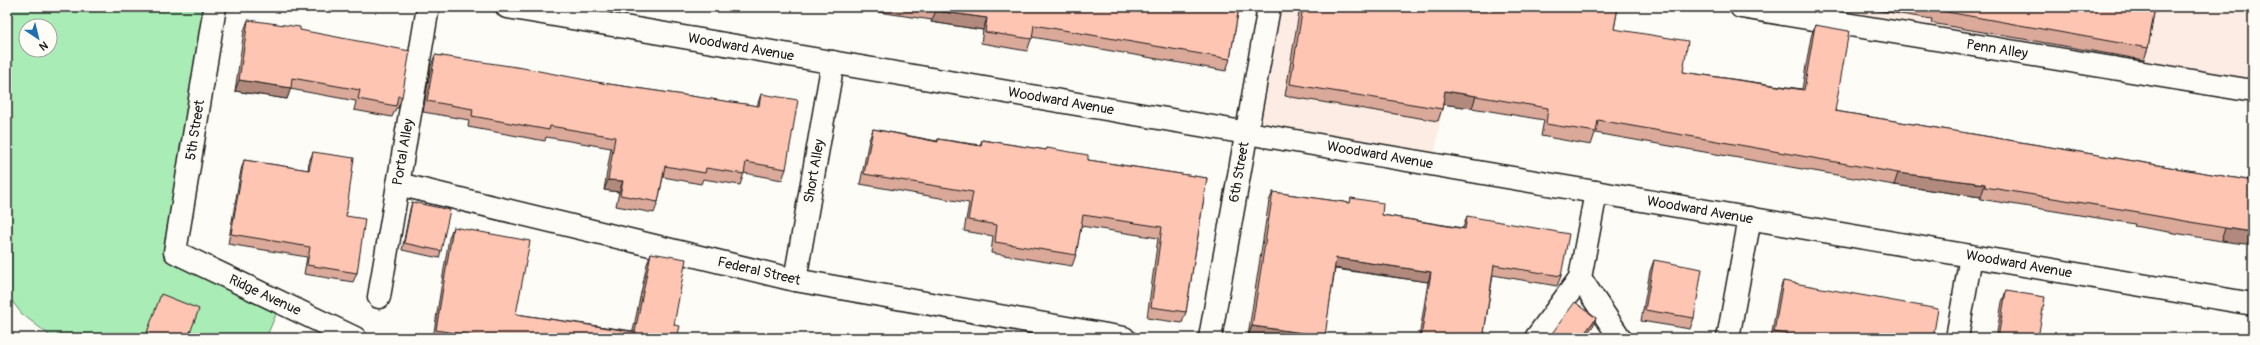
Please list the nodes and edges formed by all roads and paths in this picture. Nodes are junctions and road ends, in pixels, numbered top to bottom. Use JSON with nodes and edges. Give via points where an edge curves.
{"nodes":[{"id":1,"x":215,"y":7,"type":"edge"},
{"id":2,"x":428,"y":7,"type":"edge"},
{"id":3,"x":507,"y":7,"type":"edge"},
{"id":4,"x":1269,"y":7,"type":"edge"},
{"id":5,"x":1741,"y":7,"type":"edge"},
{"id":6,"x":833,"y":62,"type":"junction"},
{"id":7,"x":2253,"y":92,"type":"edge"},
{"id":8,"x":1246,"y":132,"type":"junction"},
{"id":9,"x":398,"y":184,"type":"junction"},
{"id":10,"x":1596,"y":192,"type":"junction"},
{"id":11,"x":1750,"y":218,"type":"junction"},
{"id":12,"x":175,"y":252,"type":"joint"},
{"id":13,"x":1971,"y":256,"type":"junction"},
{"id":14,"x":1580,"y":278,"type":"junction"},
{"id":15,"x":795,"y":280,"type":"junction"},
{"id":16,"x":379,"y":297,"type":"dead end"},
{"id":17,"x":2253,"y":304,"type":"edge"},
{"id":18,"x":355,"y":338,"type":"edge"},
{"id":19,"x":1124,"y":338,"type":"edge"},
{"id":20,"x":1210,"y":338,"type":"edge"},
{"id":21,"x":1536,"y":338,"type":"edge"},
{"id":22,"x":1620,"y":338,"type":"edge"},
{"id":23,"x":1728,"y":338,"type":"edge"},
{"id":24,"x":1957,"y":338,"type":"edge"}],
"edges":[{"from":1,"to":12,"type":"street","name":"5th Street"},
{"from":2,"to":9,"type":"street","name":"Portal Alley"},
{"from":3,"to":6,"type":"street","name":"Woodward Avenue"},
{"from":4,"to":8,"type":"street","name":"6th Street"},
{"from":5,"to":7,"type":"street","name":"Penn Alley"},
{"from":6,"to":8,"type":"street","name":"Woodward Avenue"},
{"from":6,"to":15,"type":"street","name":"Short Alley"},
{"from":8,"to":10,"type":"street","name":"Woodward Avenue"},
{"from":8,"to":20,"type":"street","name":"6th Street"},
{"from":9,"to":15,"type":"street","name":"Federal Street"},
{"from":9,"to":16,"type":"street","name":"Portal Alley"},
{"from":10,"to":11,"type":"street","name":"Woodward Avenue"},
{"from":10,"to":14,"type":"street"},
{"from":11,"to":13,"type":"street","name":"Woodward Avenue"},
{"from":11,"to":23,"type":"street"},
{"from":12,"to":18,"type":"street","name":"Ridge Avenue"},
{"from":13,"to":17,"type":"street","name":"Woodward Avenue"},
{"from":13,"to":24,"type":"street"},
{"from":14,"to":21,"type":"street"},
{"from":14,"to":22,"type":"street"},
{"from":15,"to":19,"type":"street","name":"Federal Street"}]}
